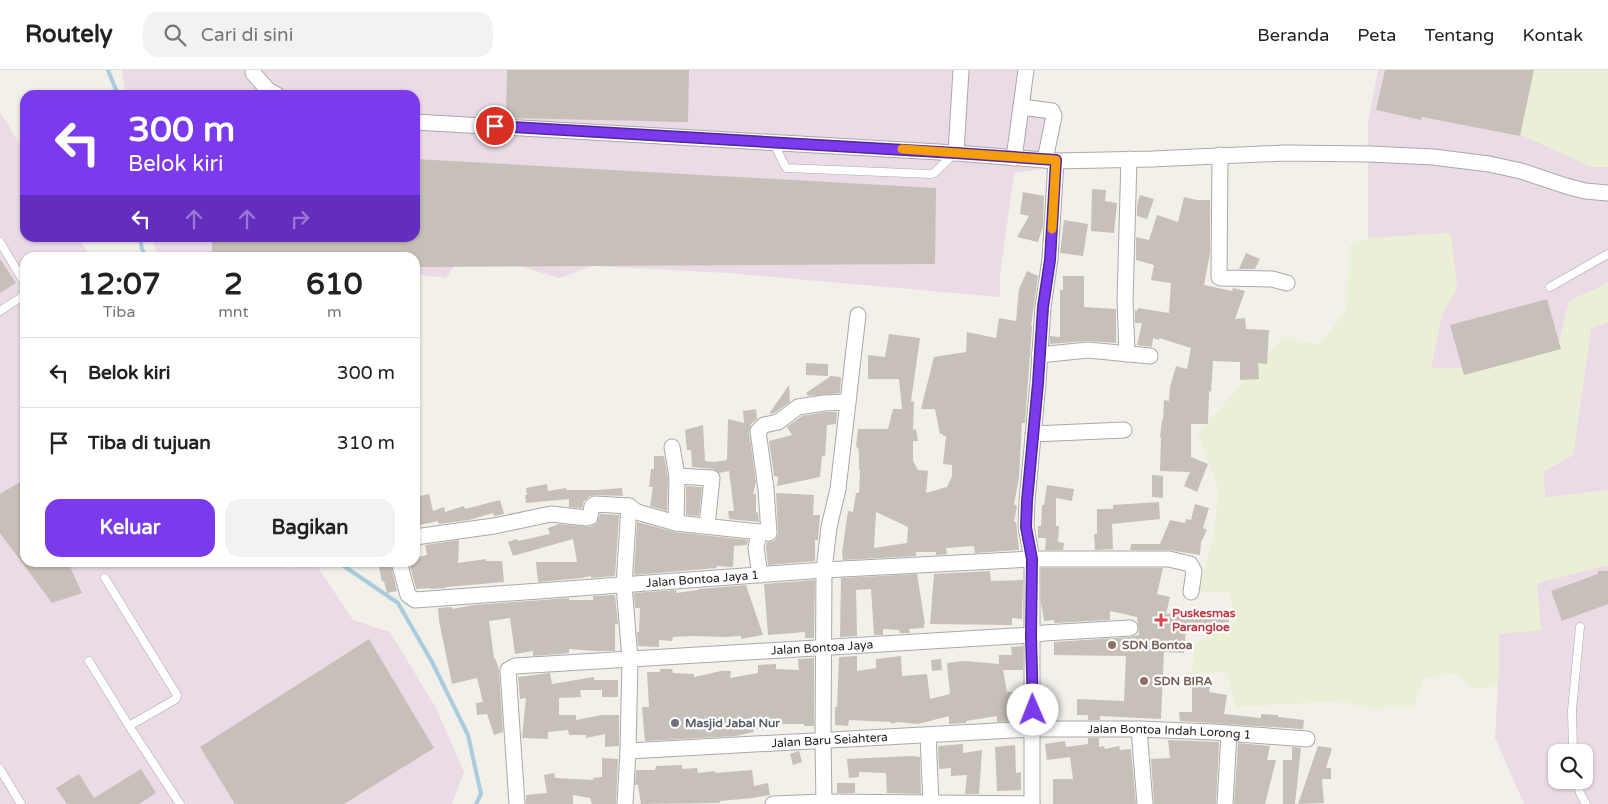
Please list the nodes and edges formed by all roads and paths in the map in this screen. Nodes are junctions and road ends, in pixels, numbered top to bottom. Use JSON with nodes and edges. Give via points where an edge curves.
{"nodes":[{"id":1,"x":961,"y":70,"type":"edge"},
{"id":2,"x":1026,"y":70,"type":"edge"},
{"id":3,"x":254,"y":73,"type":"dead end"},
{"id":4,"x":268,"y":90,"type":"edge"},
{"id":5,"x":1021,"y":107,"type":"junction"},
{"id":6,"x":420,"y":122,"type":"edge"},
{"id":7,"x":773,"y":142,"type":"junction"},
{"id":8,"x":956,"y":153,"type":"junction"},
{"id":9,"x":1220,"y":155,"type":"junction"},
{"id":10,"x":1014,"y":158,"type":"junction"},
{"id":11,"x":1129,"y":159,"type":"junction"},
{"id":12,"x":1051,"y":160,"type":"junction"},
{"id":13,"x":1608,"y":193,"type":"edge"},
{"id":14,"x":0,"y":242,"type":"edge"},
{"id":15,"x":1608,"y":254,"type":"edge"},
{"id":16,"x":20,"y":276,"type":"edge"},
{"id":17,"x":1287,"y":284,"type":"dead end"},
{"id":18,"x":1550,"y":287,"type":"dead end"},
{"id":19,"x":20,"y":298,"type":"edge"},
{"id":20,"x":0,"y":311,"type":"edge"},
{"id":21,"x":858,"y":316,"type":"dead end"},
{"id":22,"x":1127,"y":354,"type":"junction"},
{"id":23,"x":1039,"y":355,"type":"junction"},
{"id":24,"x":1150,"y":356,"type":"dead end"},
{"id":25,"x":848,"y":402,"type":"junction"},
{"id":26,"x":1124,"y":430,"type":"dead end"},
{"id":27,"x":1034,"y":434,"type":"junction"},
{"id":28,"x":672,"y":447,"type":"dead end"},
{"id":29,"x":677,"y":476,"type":"junction"},
{"id":30,"x":629,"y":506,"type":"junction"},
{"id":31,"x":676,"y":523,"type":"junction"},
{"id":32,"x":707,"y":526,"type":"junction"},
{"id":33,"x":759,"y":532,"type":"junction"},
{"id":34,"x":420,"y":536,"type":"edge"},
{"id":35,"x":1032,"y":559,"type":"junction"},
{"id":36,"x":401,"y":567,"type":"edge"},
{"id":37,"x":824,"y":570,"type":"junction"},
{"id":38,"x":760,"y":575,"type":"junction"},
{"id":39,"x":105,"y":578,"type":"dead end"},
{"id":40,"x":624,"y":585,"type":"junction"},
{"id":41,"x":1191,"y":592,"type":"dead end"},
{"id":42,"x":1580,"y":627,"type":"dead end"},
{"id":43,"x":1130,"y":628,"type":"dead end"},
{"id":44,"x":1031,"y":636,"type":"junction"},
{"id":45,"x":824,"y":647,"type":"junction"},
{"id":46,"x":630,"y":659,"type":"junction"},
{"id":47,"x":89,"y":661,"type":"dead end"},
{"id":48,"x":129,"y":726,"type":"junction"},
{"id":49,"x":1033,"y":729,"type":"junction"},
{"id":50,"x":1139,"y":729,"type":"junction"},
{"id":51,"x":1229,"y":733,"type":"junction"},
{"id":52,"x":928,"y":735,"type":"junction"},
{"id":53,"x":1307,"y":739,"type":"dead end"},
{"id":54,"x":823,"y":740,"type":"junction"},
{"id":55,"x":1573,"y":744,"type":"edge"},
{"id":56,"x":628,"y":751,"type":"junction"},
{"id":57,"x":0,"y":769,"type":"edge"},
{"id":58,"x":1579,"y":789,"type":"edge"},
{"id":59,"x":824,"y":803,"type":"edge"},
{"id":60,"x":931,"y":803,"type":"edge"},
{"id":61,"x":21,"y":804,"type":"edge"},
{"id":62,"x":180,"y":804,"type":"edge"},
{"id":63,"x":517,"y":804,"type":"edge"},
{"id":64,"x":625,"y":804,"type":"edge"},
{"id":65,"x":773,"y":804,"type":"edge"},
{"id":66,"x":1032,"y":804,"type":"edge"},
{"id":67,"x":1145,"y":804,"type":"edge"},
{"id":68,"x":1225,"y":804,"type":"edge"},
{"id":69,"x":1586,"y":804,"type":"edge"}],
"edges":[{"from":1,"to":8,"type":"street"},
{"from":2,"to":5,"type":"street"},
{"from":3,"to":4,"type":"street"},
{"from":5,"to":10,"type":"street"},
{"from":5,"to":12,"type":"street","via":[[1052,112]]},
{"from":6,"to":7,"type":"street"},
{"from":7,"to":8,"type":"street"},
{"from":7,"to":8,"type":"lane","via":[[786,168],[930,174]]},
{"from":8,"to":10,"type":"street"},
{"from":9,"to":11,"type":"street"},
{"from":9,"to":13,"type":"street","via":[[1295,153],[1433,157],[1489,164],[1585,191]]},
{"from":9,"to":17,"type":"street","via":[[1219,277],[1272,279]]},
{"from":10,"to":12,"type":"street"},
{"from":11,"to":12,"type":"street"},
{"from":11,"to":22,"type":"street","via":[[1125,300]]},
{"from":12,"to":23,"type":"street","via":[[1050,260]]},
{"from":14,"to":16,"type":"lane"},
{"from":15,"to":18,"type":"lane"},
{"from":19,"to":20,"type":"lane"},
{"from":21,"to":25,"type":"street"},
{"from":22,"to":23,"type":"street","via":[[1088,350]]},
{"from":22,"to":24,"type":"street"},
{"from":23,"to":27,"type":"street"},
{"from":25,"to":33,"type":"street","via":[[798,407],[778,422],[764,425],[758,431],[769,533]]},
{"from":25,"to":37,"type":"street"},
{"from":26,"to":27,"type":"street"},
{"from":27,"to":35,"type":"street","via":[[1026,527]]},
{"from":28,"to":29,"type":"street"},
{"from":29,"to":31,"type":"street"},
{"from":29,"to":32,"type":"street","via":[[712,478]]},
{"from":30,"to":31,"type":"street","via":[[637,512]]},
{"from":30,"to":34,"type":"street","via":[[595,504],[587,518],[551,514]]},
{"from":30,"to":40,"type":"street"},
{"from":31,"to":32,"type":"street"},
{"from":32,"to":33,"type":"street"},
{"from":33,"to":38,"type":"street","via":[[756,548]]},
{"from":35,"to":37,"type":"street","name":"Jalan Bontoa Jaya 1"},
{"from":35,"to":41,"type":"street","name":"Jalan Bontoa Jaya 1","via":[[1182,561],[1190,564],[1194,571]]},
{"from":35,"to":44,"type":"street"},
{"from":36,"to":40,"type":"street","name":"Jalan Bontoa Jaya 1","via":[[408,595],[415,600]]},
{"from":37,"to":38,"type":"street","name":"Jalan Bontoa Jaya 1"},
{"from":37,"to":45,"type":"street"},
{"from":38,"to":40,"type":"street","name":"Jalan Bontoa Jaya 1"},
{"from":39,"to":48,"type":"lane","via":[[177,695],[176,699]]},
{"from":40,"to":46,"type":"street"},
{"from":42,"to":55,"type":"lane","via":[[1572,710]]},
{"from":43,"to":44,"type":"street","name":"Jalan Bontoa Jaya"},
{"from":44,"to":45,"type":"street","name":"Jalan Bontoa Jaya"},
{"from":44,"to":49,"type":"street"},
{"from":45,"to":46,"type":"street","name":"Jalan Bontoa Jaya"},
{"from":45,"to":54,"type":"street"},
{"from":46,"to":56,"type":"street"},
{"from":46,"to":63,"type":"street","name":"Jalan Bontoa Jaya","via":[[515,666],[508,670]]},
{"from":47,"to":48,"type":"lane"},
{"from":48,"to":62,"type":"lane"},
{"from":49,"to":50,"type":"street","name":"Jalan Bontoa Indah Lorong 1"},
{"from":49,"to":52,"type":"street","name":"Jalan Baru Seiahtera"},
{"from":49,"to":66,"type":"street"},
{"from":50,"to":51,"type":"street","name":"Jalan Bontoa Indah Lorong 1"},
{"from":50,"to":67,"type":"street"},
{"from":51,"to":53,"type":"street","name":"Jalan Bontoa Indah Lorong 1"},
{"from":51,"to":68,"type":"street"},
{"from":52,"to":54,"type":"street","name":"Jalan Baru Seiahtera"},
{"from":52,"to":60,"type":"street"},
{"from":54,"to":56,"type":"street","name":"Jalan Baru Seiahtera"},
{"from":54,"to":59,"type":"street"},
{"from":56,"to":64,"type":"street"},
{"from":57,"to":61,"type":"lane"},
{"from":58,"to":69,"type":"lane"},
{"from":59,"to":60,"type":"street"},
{"from":59,"to":65,"type":"street"},
{"from":60,"to":66,"type":"street"}]}
